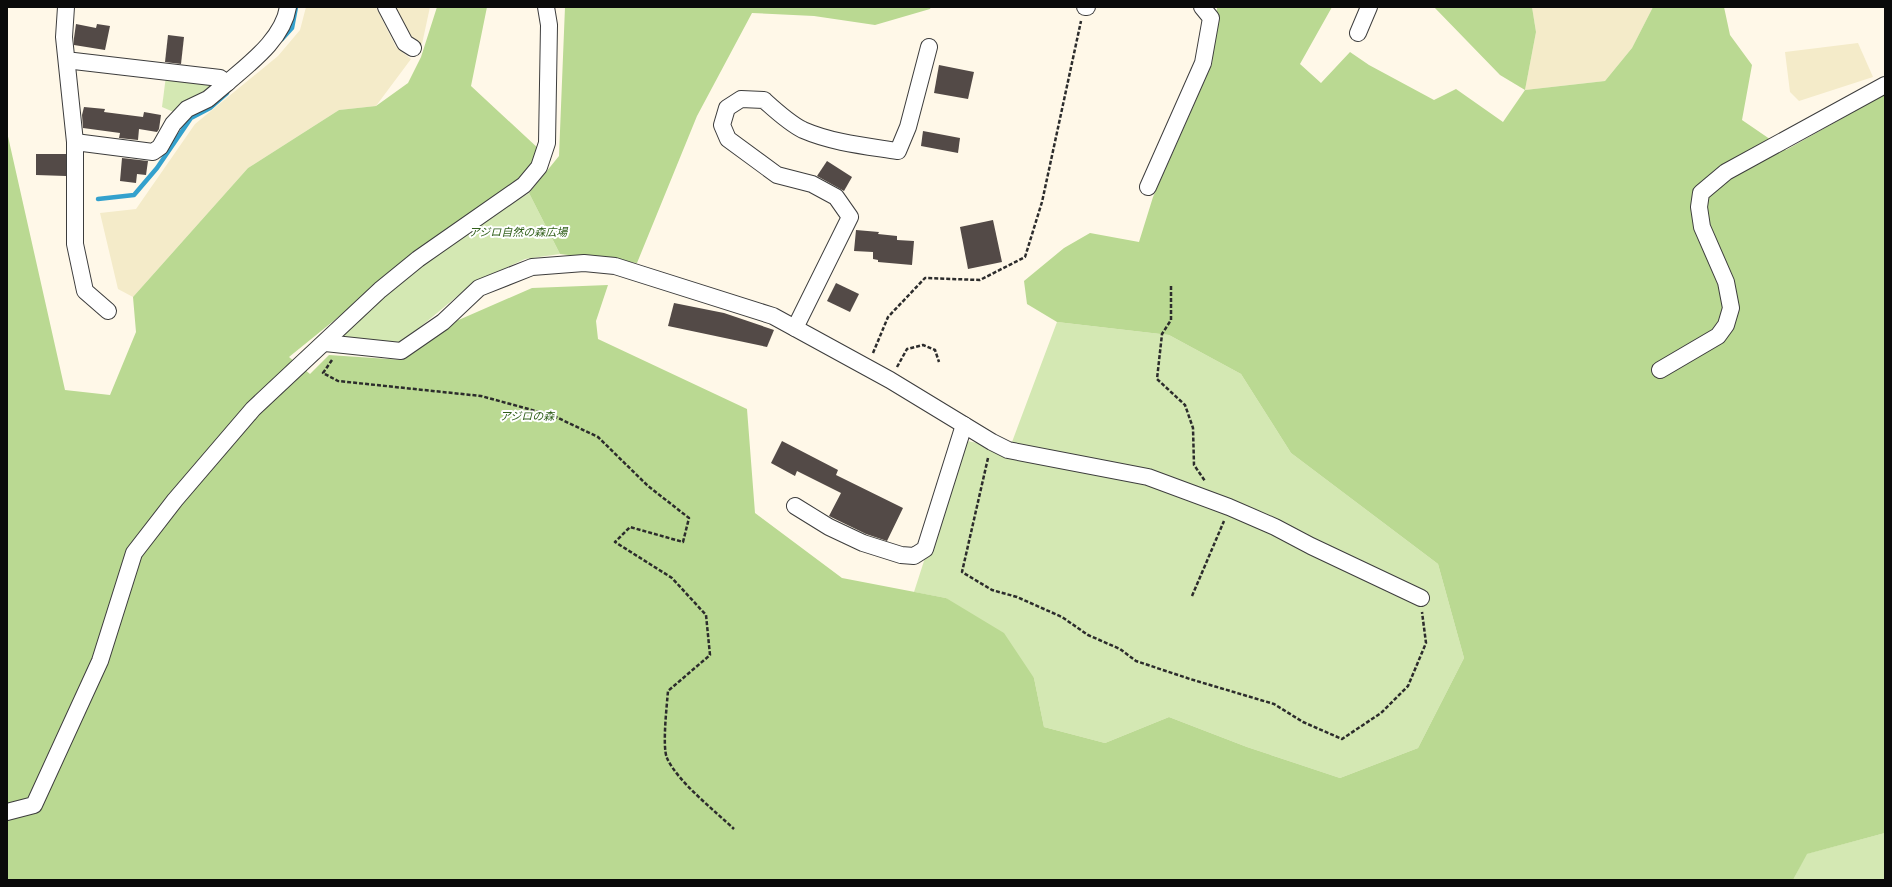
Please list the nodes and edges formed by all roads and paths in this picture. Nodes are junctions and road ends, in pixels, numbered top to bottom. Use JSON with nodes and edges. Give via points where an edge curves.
{"nodes":[{"id":1,"x":66,"y":7,"type":"edge"},
{"id":2,"x":288,"y":7,"type":"edge"},
{"id":3,"x":386,"y":7,"type":"edge"},
{"id":4,"x":546,"y":7,"type":"edge"},
{"id":5,"x":1085,"y":7,"type":"edge"},
{"id":6,"x":1202,"y":7,"type":"edge"},
{"id":7,"x":1369,"y":7,"type":"edge"},
{"id":8,"x":1358,"y":33,"type":"dead end"},
{"id":9,"x":929,"y":47,"type":"dead end"},
{"id":10,"x":413,"y":48,"type":"dead end"},
{"id":11,"x":67,"y":63,"type":"junction"},
{"id":12,"x":227,"y":83,"type":"junction"},
{"id":13,"x":1885,"y":85,"type":"edge"},
{"id":14,"x":75,"y":142,"type":"junction"},
{"id":15,"x":1148,"y":187,"type":"dead end"},
{"id":16,"x":1171,"y":286,"type":"dead end"},
{"id":17,"x":108,"y":311,"type":"dead end"},
{"id":18,"x":795,"y":328,"type":"junction"},
{"id":19,"x":325,"y":343,"type":"junction"},
{"id":20,"x":332,"y":360,"type":"dead end"},
{"id":21,"x":939,"y":362,"type":"dead end"},
{"id":22,"x":868,"y":367,"type":"junction"},
{"id":23,"x":1660,"y":370,"type":"dead end"},
{"id":24,"x":890,"y":380,"type":"junction"},
{"id":25,"x":964,"y":425,"type":"junction"},
{"id":26,"x":992,"y":442,"type":"junction"},
{"id":27,"x":1206,"y":499,"type":"junction"},
{"id":28,"x":795,"y":506,"type":"dead end"},
{"id":29,"x":1229,"y":507,"type":"junction"},
{"id":30,"x":1192,"y":596,"type":"dead end"},
{"id":31,"x":1421,"y":598,"type":"joint"},
{"id":32,"x":7,"y":812,"type":"edge"},
{"id":33,"x":734,"y":829,"type":"dead end"}],
"edges":[{"from":1,"to":11,"type":"street","via":[[64,37]]},
{"from":2,"to":12,"type":"street","via":[[287,16],[277,34],[258,56]]},
{"from":3,"to":10,"type":"street","via":[[405,43]]},
{"from":4,"to":19,"type":"street","via":[[549,25],[547,142],[539,166],[524,185],[418,259]]},
{"from":5,"to":22,"type":"path","via":[[1042,202],[1025,257],[980,280],[925,278],[888,317]]},
{"from":6,"to":15,"type":"street","via":[[1211,18],[1203,63]]},
{"from":7,"to":8,"type":"street"},
{"from":9,"to":18,"type":"street","via":[[908,127],[898,151],[842,143],[803,130],[764,100],[741,99],[727,108],[722,125],[728,139],[777,174],[812,184],[836,197],[850,217]]},
{"from":11,"to":12,"type":"street","via":[[74,61],[220,78]]},
{"from":11,"to":14,"type":"street"},
{"from":12,"to":14,"type":"street","via":[[208,99],[187,109],[153,152]]},
{"from":13,"to":23,"type":"street","via":[[1726,172],[1701,193],[1699,207],[1702,226],[1726,282],[1731,308],[1726,325],[1718,336]]},
{"from":14,"to":17,"type":"street","via":[[75,244],[85,291]]},
{"from":16,"to":27,"type":"path","via":[[1171,320],[1162,334],[1158,379],[1184,406],[1193,428],[1194,465],[1207,484]]},
{"from":18,"to":19,"type":"street","via":[[772,316],[615,266],[584,264],[532,267],[479,288],[443,322],[401,351]]},
{"from":18,"to":22,"type":"street"},
{"from":19,"to":32,"type":"street","via":[[253,409],[175,500],[134,553],[100,661],[34,805]]},
{"from":20,"to":33,"type":"path","via":[[323,374],[338,382],[481,396],[554,416],[598,437],[648,486],[689,518],[683,542],[630,527],[615,542],[672,578],[706,615],[710,655],[668,691],[665,717],[666,757],[681,779]]},
{"from":21,"to":24,"type":"path","via":[[935,350],[923,345],[907,349]]},
{"from":22,"to":24,"type":"street"},
{"from":24,"to":25,"type":"street"},
{"from":25,"to":26,"type":"street"},
{"from":25,"to":28,"type":"street","via":[[925,549],[914,556],[901,555],[863,543],[829,527]]},
{"from":26,"to":27,"type":"street","via":[[1008,450],[1148,477]]},
{"from":26,"to":31,"type":"path","via":[[962,572],[992,590],[1017,597],[1062,617],[1088,635],[1120,649],[1136,661],[1274,704],[1303,722],[1342,739],[1381,713],[1408,686],[1426,643]]},
{"from":27,"to":29,"type":"street"},
{"from":29,"to":30,"type":"path"},
{"from":29,"to":31,"type":"street"}]}
